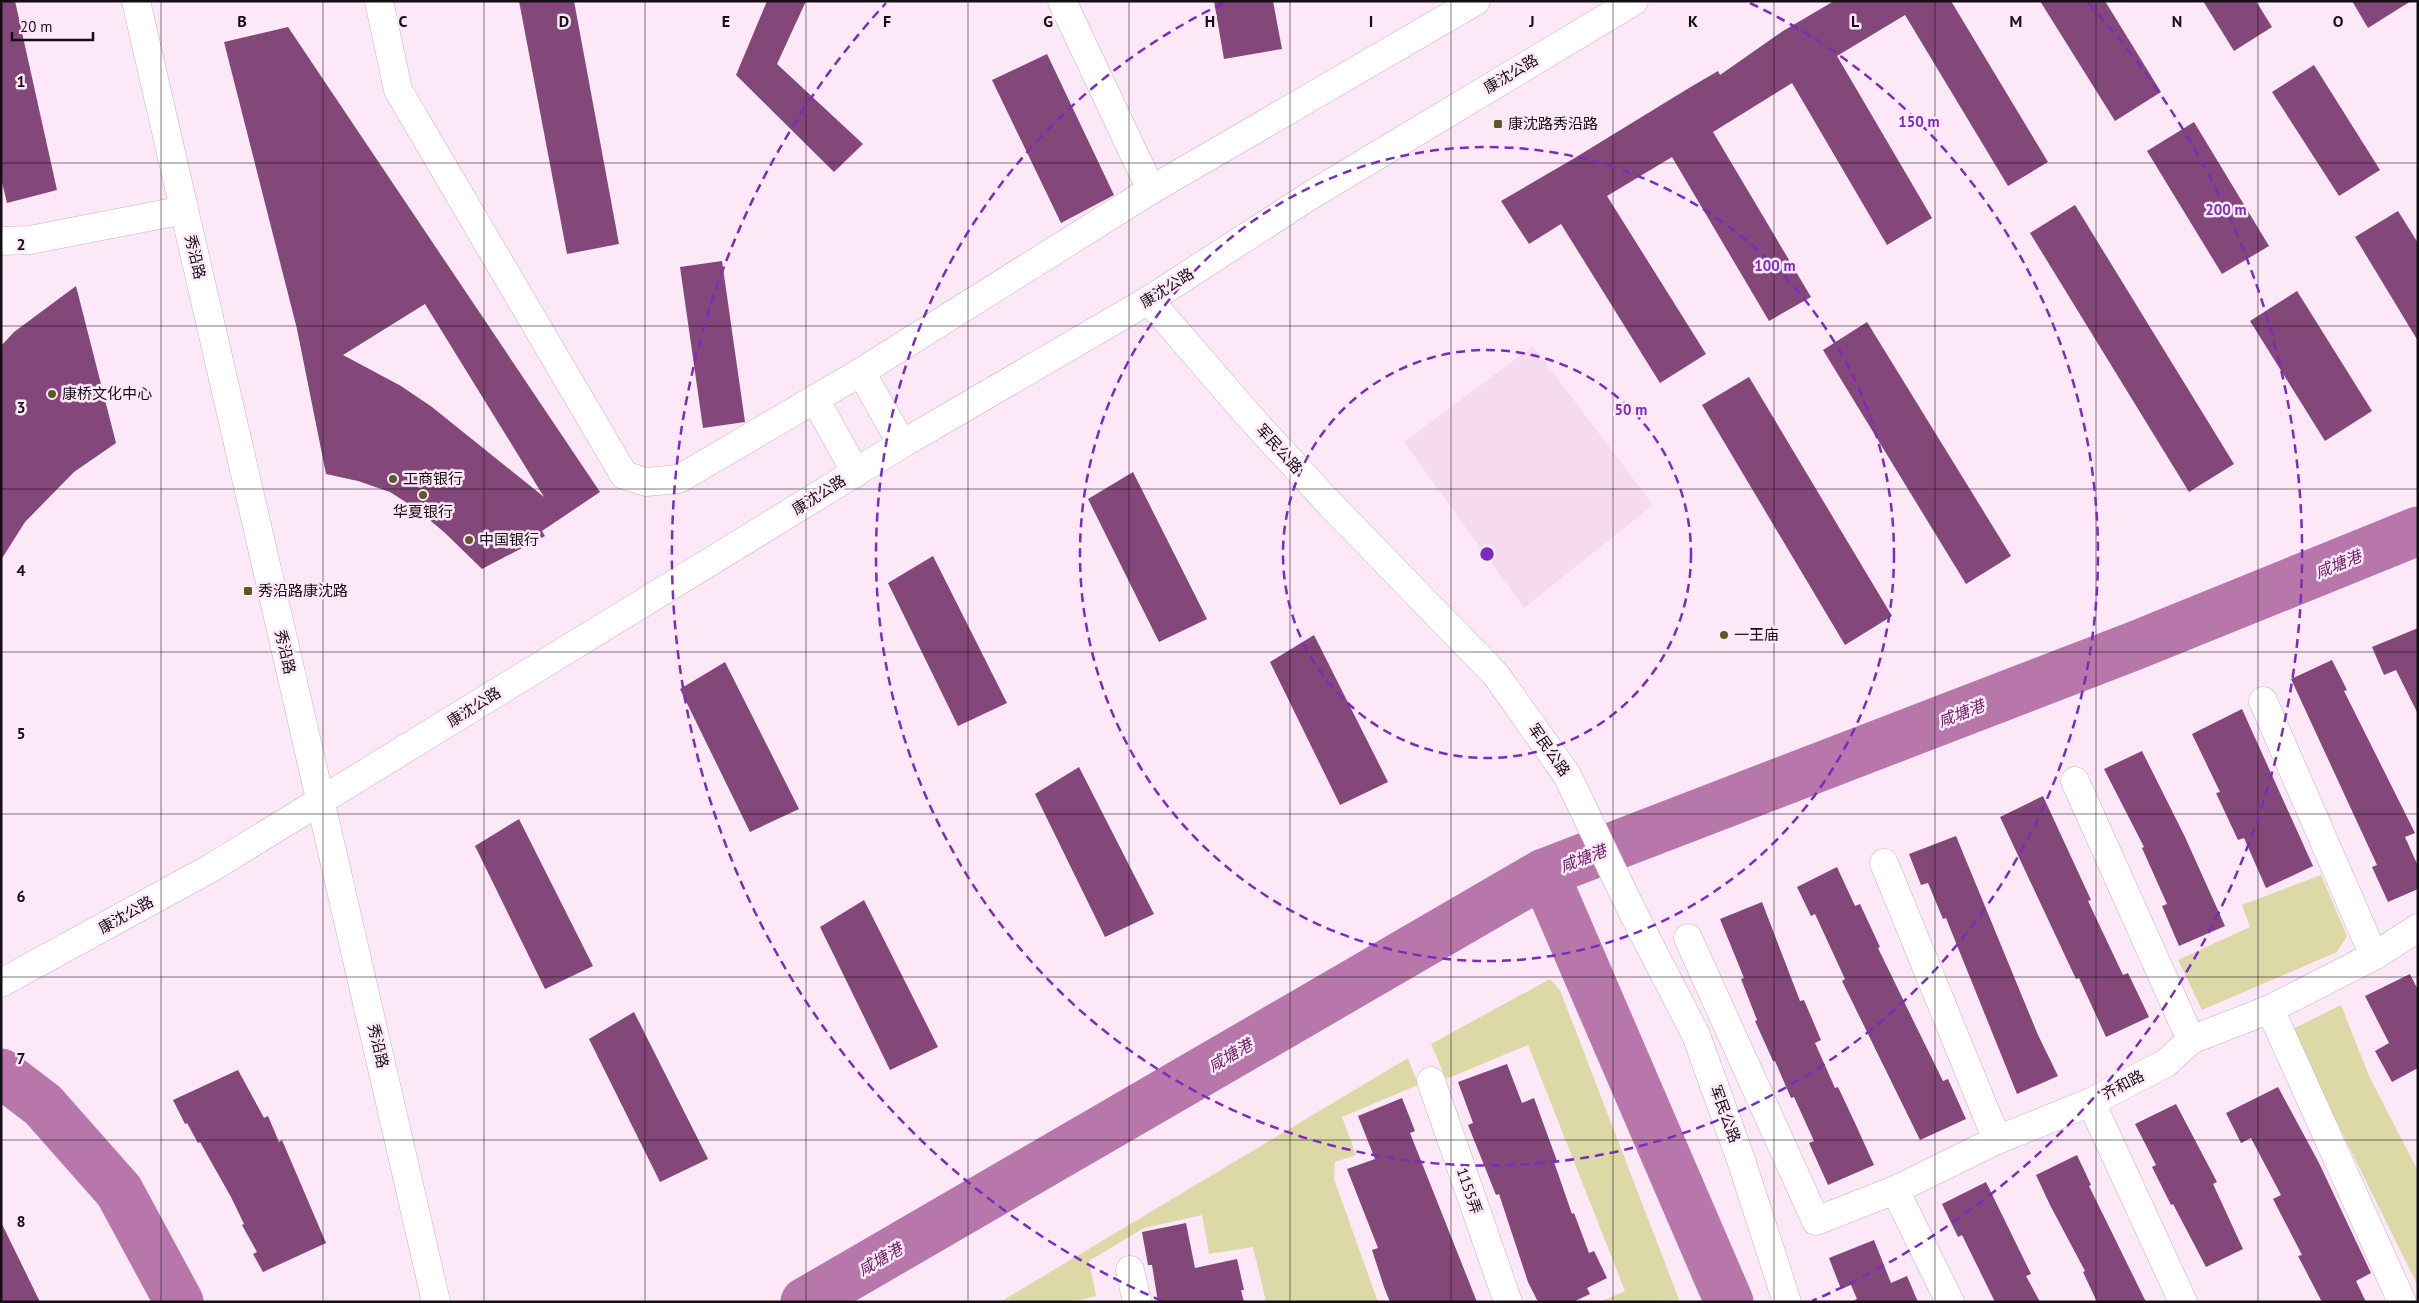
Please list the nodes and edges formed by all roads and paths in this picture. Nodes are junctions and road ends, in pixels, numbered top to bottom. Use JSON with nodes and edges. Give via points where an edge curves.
{"nodes":[{"id":1,"x":136,"y":1,"type":"edge"},
{"id":2,"x":380,"y":1,"type":"edge"},
{"id":3,"x":1062,"y":1,"type":"edge"},
{"id":4,"x":1476,"y":1,"type":"edge"},
{"id":5,"x":1634,"y":1,"type":"edge"},
{"id":6,"x":1152,"y":190,"type":"junction"},
{"id":7,"x":184,"y":210,"type":"junction"},
{"id":8,"x":1,"y":241,"type":"edge"},
{"id":9,"x":1149,"y":300,"type":"junction"},
{"id":10,"x":861,"y":372,"type":"junction"},
{"id":11,"x":816,"y":399,"type":"junction"},
{"id":12,"x":902,"y":444,"type":"junction"},
{"id":13,"x":856,"y":473,"type":"junction"},
{"id":14,"x":2263,"y":701,"type":"dead end"},
{"id":15,"x":2075,"y":781,"type":"dead end"},
{"id":16,"x":320,"y":802,"type":"junction"},
{"id":17,"x":1884,"y":863,"type":"dead end"},
{"id":18,"x":2416,"y":933,"type":"edge"},
{"id":19,"x":1688,"y":938,"type":"dead end"},
{"id":20,"x":2374,"y":956,"type":"junction"},
{"id":21,"x":1,"y":983,"type":"edge"},
{"id":22,"x":2270,"y":1009,"type":"junction"},
{"id":23,"x":2191,"y":1040,"type":"junction"},
{"id":24,"x":1431,"y":1081,"type":"dead end"},
{"id":25,"x":2091,"y":1102,"type":"junction"},
{"id":26,"x":1997,"y":1140,"type":"junction"},
{"id":27,"x":1895,"y":1190,"type":"junction"},
{"id":28,"x":1130,"y":1270,"type":"dead end"},
{"id":29,"x":436,"y":1302,"type":"edge"},
{"id":30,"x":1137,"y":1302,"type":"edge"},
{"id":31,"x":1508,"y":1302,"type":"edge"},
{"id":32,"x":1787,"y":1302,"type":"edge"},
{"id":33,"x":1950,"y":1302,"type":"edge"},
{"id":34,"x":2183,"y":1302,"type":"edge"},
{"id":35,"x":2402,"y":1302,"type":"edge"}],
"edges":[{"from":1,"to":7,"type":"street","name":"秀沿路"},
{"from":2,"to":11,"type":"street","via":[[398,90],[624,475],[646,482],[679,479]]},
{"from":3,"to":6,"type":"street"},
{"from":4,"to":6,"type":"street"},
{"from":5,"to":9,"type":"street","name":"康沈公路","via":[[1308,197]]},
{"from":6,"to":10,"type":"street"},
{"from":7,"to":8,"type":"street","via":[[30,240]]},
{"from":7,"to":16,"type":"street","name":"秀沿路"},
{"from":9,"to":12,"type":"street","name":"康沈公路"},
{"from":9,"to":32,"type":"street","name":"军民公路","via":[[1329,503],[1496,675],[1567,775],[1696,1035]]},
{"from":10,"to":11,"type":"street"},
{"from":10,"to":12,"type":"street"},
{"from":11,"to":13,"type":"street"},
{"from":12,"to":13,"type":"street","name":"康沈公路"},
{"from":13,"to":16,"type":"street","name":"康沈公路"},
{"from":14,"to":20,"type":"street"},
{"from":15,"to":23,"type":"street"},
{"from":16,"to":21,"type":"street","name":"康沈公路","via":[[211,868]]},
{"from":16,"to":29,"type":"street","name":"秀沿路"},
{"from":17,"to":26,"type":"street"},
{"from":18,"to":20,"type":"street","name":"齐和路"},
{"from":19,"to":27,"type":"street","name":"齐和路","via":[[1816,1221]]},
{"from":20,"to":22,"type":"street","name":"齐和路"},
{"from":22,"to":23,"type":"street","name":"齐和路"},
{"from":22,"to":35,"type":"street"},
{"from":23,"to":25,"type":"street","name":"齐和路","via":[[2166,1063]]},
{"from":24,"to":31,"type":"street","name":"1155弄"},
{"from":25,"to":26,"type":"street","name":"齐和路"},
{"from":25,"to":34,"type":"street"},
{"from":26,"to":27,"type":"street","name":"齐和路"},
{"from":27,"to":33,"type":"street"},
{"from":28,"to":30,"type":"street"}]}
